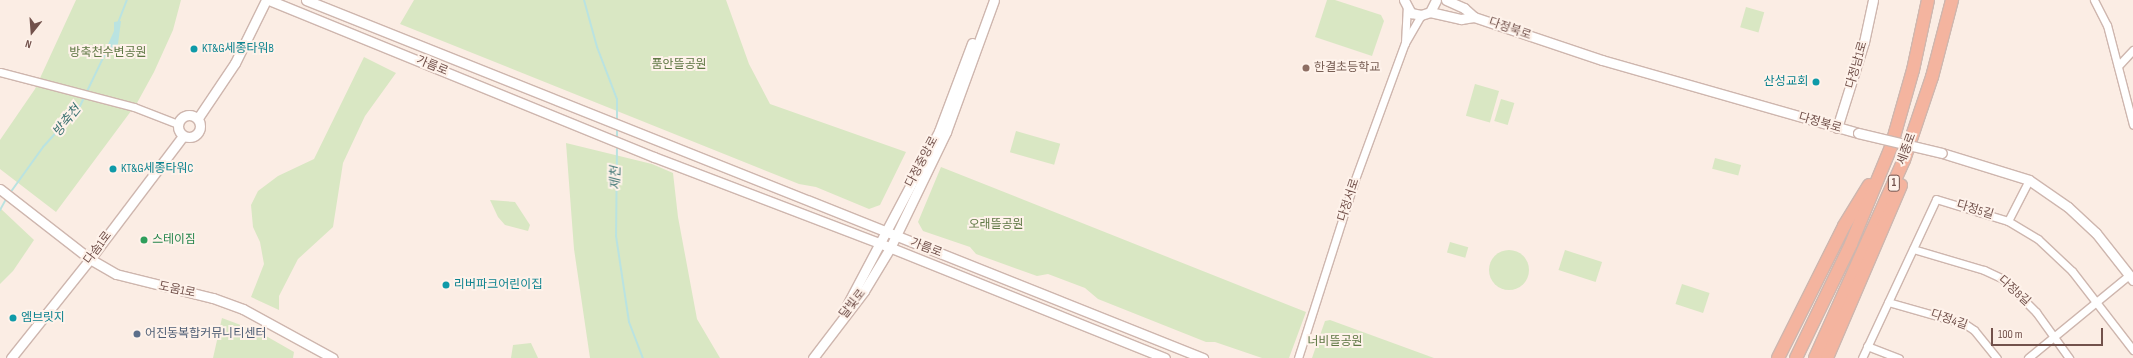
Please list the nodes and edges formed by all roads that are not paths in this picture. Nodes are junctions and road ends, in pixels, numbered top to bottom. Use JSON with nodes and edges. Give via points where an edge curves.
{"nodes":[{"id":1,"x":266,"y":0,"type":"edge"},
{"id":2,"x":269,"y":0,"type":"edge"},
{"id":3,"x":306,"y":0,"type":"edge"},
{"id":4,"x":987,"y":0,"type":"edge"},
{"id":5,"x":994,"y":0,"type":"edge"},
{"id":6,"x":1436,"y":0,"type":"edge"},
{"id":7,"x":1446,"y":0,"type":"edge"},
{"id":8,"x":1873,"y":0,"type":"edge"},
{"id":9,"x":1928,"y":0,"type":"edge"},
{"id":10,"x":1952,"y":0,"type":"edge"},
{"id":11,"x":2094,"y":0,"type":"edge"},
{"id":12,"x":1403,"y":3,"type":"edge"},
{"id":13,"x":1430,"y":12,"type":"junction"},
{"id":14,"x":1421,"y":15,"type":"junction"},
{"id":15,"x":1474,"y":17,"type":"junction"},
{"id":16,"x":1404,"y":43,"type":"junction"},
{"id":17,"x":2133,"y":50,"type":"edge"},
{"id":18,"x":2118,"y":66,"type":"junction"},
{"id":19,"x":0,"y":72,"type":"edge"},
{"id":20,"x":1932,"y":77,"type":"junction"},
{"id":21,"x":198,"y":118,"type":"junction"},
{"id":22,"x":178,"y":124,"type":"junction"},
{"id":23,"x":2133,"y":125,"type":"edge"},
{"id":24,"x":1837,"y":128,"type":"junction"},
{"id":25,"x":183,"y":136,"type":"junction"},
{"id":26,"x":1891,"y":148,"type":"junction"},
{"id":27,"x":2029,"y":180,"type":"junction"},
{"id":28,"x":0,"y":189,"type":"edge"},
{"id":29,"x":2008,"y":221,"type":"junction"},
{"id":30,"x":885,"y":231,"type":"junction"},
{"id":31,"x":896,"y":236,"type":"junction"},
{"id":32,"x":879,"y":243,"type":"junction"},
{"id":33,"x":890,"y":248,"type":"junction"},
{"id":34,"x":1913,"y":249,"type":"junction"},
{"id":35,"x":90,"y":259,"type":"junction"},
{"id":36,"x":2131,"y":278,"type":"edge"},
{"id":37,"x":1888,"y":302,"type":"junction"},
{"id":38,"x":2096,"y":305,"type":"junction"},
{"id":39,"x":842,"y":318,"type":"junction"},
{"id":40,"x":2053,"y":339,"type":"junction"},
{"id":41,"x":1867,"y":346,"type":"junction"},
{"id":42,"x":2133,"y":350,"type":"edge"},
{"id":43,"x":10,"y":358,"type":"edge"},
{"id":44,"x":333,"y":358,"type":"edge"},
{"id":45,"x":813,"y":358,"type":"edge"},
{"id":46,"x":1166,"y":358,"type":"edge"},
{"id":47,"x":1203,"y":358,"type":"edge"},
{"id":48,"x":1298,"y":358,"type":"edge"},
{"id":49,"x":1778,"y":358,"type":"edge"},
{"id":50,"x":1796,"y":358,"type":"edge"},
{"id":51,"x":1815,"y":358,"type":"edge"},
{"id":52,"x":1827,"y":358,"type":"edge"},
{"id":53,"x":1862,"y":358,"type":"edge"},
{"id":54,"x":1899,"y":358,"type":"edge"},
{"id":55,"x":1997,"y":358,"type":"edge"},
{"id":56,"x":2028,"y":358,"type":"edge"},
{"id":57,"x":2069,"y":358,"type":"edge"}],
"edges":[{"from":1,"to":21,"type":"street","via":[[235,63]]},
{"from":2,"to":32,"type":"street","name":"가름로","via":[[654,157]]},
{"from":3,"to":30,"type":"street","name":"가름로"},
{"from":4,"to":30,"type":"street","name":"다정중앙로","via":[[939,131]]},
{"from":5,"to":31,"type":"street","name":"다정중앙로","via":[[946,132]]},
{"from":6,"to":13,"type":"street"},
{"from":7,"to":15,"type":"street","via":[[1464,8]]},
{"from":8,"to":24,"type":"street","name":"다정남1로","via":[[1864,42]]},
{"from":9,"to":26,"type":"highway","name":"세종로","number":"1"},
{"from":10,"to":20,"type":"highway","name":"세종로","number":"1"},
{"from":11,"to":18,"type":"street","via":[[2107,25]]},
{"from":12,"to":14,"type":"street"},
{"from":12,"to":16,"type":"street"},
{"from":13,"to":14,"type":"street"},
{"from":13,"to":15,"type":"street","via":[[1461,19]]},
{"from":14,"to":16,"type":"street"},
{"from":15,"to":24,"type":"street","name":"다정북로","via":[[1618,66]]},
{"from":16,"to":48,"type":"street","name":"다정서로","via":[[1354,182]]},
{"from":17,"to":18,"type":"street"},
{"from":18,"to":23,"type":"street"},
{"from":19,"to":22,"type":"street","via":[[134,106]]},
{"from":20,"to":51,"type":"highway","name":"세종로","number":"1","via":[[1904,160]]},
{"from":20,"to":52,"type":"highway","via":[[1921,128],[1902,182]]},
{"from":21,"to":22,"type":"street","via":[[187,115],[180,119]]},
{"from":21,"to":25,"type":"street","via":[[201,125],[199,132],[190,138]]},
{"from":22,"to":25,"type":"street"},
{"from":24,"to":27,"type":"street","name":"다정북로","bridge":true,"via":[[1942,153]]},
{"from":25,"to":35,"type":"street","name":"다솜1로"},
{"from":26,"to":49,"type":"highway","via":[[1844,226]]},
{"from":26,"to":50,"type":"highway","name":"세종로","number":"1","via":[[1851,244]]},
{"from":27,"to":29,"type":"street"},
{"from":27,"to":36,"type":"street","name":"다정북로","via":[[2068,207],[2096,233]]},
{"from":28,"to":35,"type":"street","name":"도움1로"},
{"from":29,"to":34,"type":"street","name":"다정5길","via":[[1936,199]]},
{"from":29,"to":38,"type":"street","name":"다정5길","via":[[2056,253]]},
{"from":30,"to":31,"type":"street","name":"가름로"},
{"from":30,"to":32,"type":"street","name":"다정중앙로"},
{"from":31,"to":33,"type":"street","name":"다정중앙로"},
{"from":31,"to":47,"type":"street","name":"가름로"},
{"from":32,"to":33,"type":"street","name":"가름로"},
{"from":32,"to":39,"type":"street","name":"다정중앙로"},
{"from":33,"to":39,"type":"street","name":"달빛로","via":[[864,291]]},
{"from":33,"to":46,"type":"street","name":"가름로"},
{"from":34,"to":37,"type":"street","name":"다정5길"},
{"from":34,"to":40,"type":"street","name":"다정8길","via":[[1978,268],[2003,279],[2036,312]]},
{"from":35,"to":43,"type":"street","name":"다솜1로"},
{"from":35,"to":44,"type":"street","name":"도움1로","via":[[116,274],[213,298],[243,309]]},
{"from":36,"to":38,"type":"street"},
{"from":37,"to":41,"type":"street","name":"다정5길"},
{"from":37,"to":55,"type":"street","name":"다정4길","via":[[1965,324],[1974,330]]},
{"from":38,"to":40,"type":"street"},
{"from":38,"to":42,"type":"street","name":"다정5길"},
{"from":39,"to":45,"type":"street","name":"달빛로"},
{"from":40,"to":56,"type":"street"},
{"from":40,"to":57,"type":"street","name":"다정8길"},
{"from":41,"to":53,"type":"street","name":"다정5길"},
{"from":41,"to":54,"type":"street"}]}
